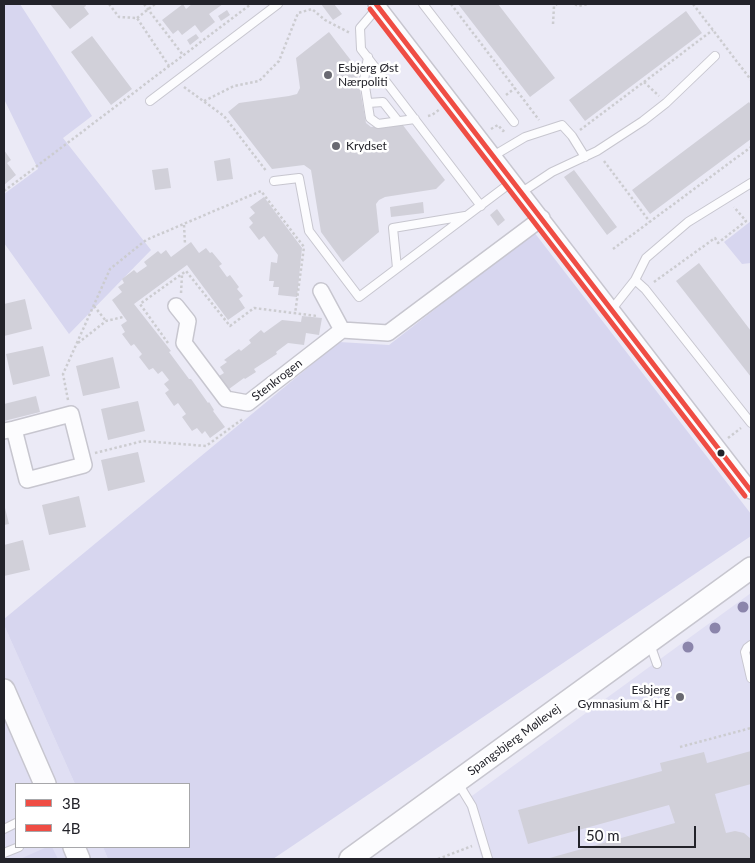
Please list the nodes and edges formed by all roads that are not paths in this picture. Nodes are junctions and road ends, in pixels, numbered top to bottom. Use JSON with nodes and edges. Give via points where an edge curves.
{"nodes":[{"id":1,"x":278,"y":4,"type":"edge"},
{"id":2,"x":423,"y":4,"type":"edge"},
{"id":3,"x":382,"y":7,"type":"edge"},
{"id":4,"x":715,"y":56,"type":"dead end"},
{"id":5,"x":368,"y":58,"type":"junction"},
{"id":6,"x":150,"y":101,"type":"dead end"},
{"id":7,"x":368,"y":103,"type":"junction"},
{"id":8,"x":414,"y":119,"type":"junction"},
{"id":9,"x":398,"y":121,"type":"junction"},
{"id":10,"x":514,"y":122,"type":"road end"},
{"id":11,"x":493,"y":156,"type":"junction"},
{"id":12,"x":586,"y":157,"type":"junction"},
{"id":13,"x":274,"y":180,"type":"road end"},
{"id":14,"x":751,"y":183,"type":"edge"},
{"id":15,"x":517,"y":187,"type":"junction"},
{"id":16,"x":481,"y":206,"type":"junction"},
{"id":17,"x":467,"y":216,"type":"junction"},
{"id":18,"x":542,"y":218,"type":"junction"},
{"id":19,"x":397,"y":268,"type":"junction"},
{"id":20,"x":635,"y":280,"type":"junction"},
{"id":21,"x":322,"y":291,"type":"dead end"},
{"id":22,"x":176,"y":306,"type":"dead end"},
{"id":23,"x":612,"y":309,"type":"junction"},
{"id":24,"x":338,"y":324,"type":"junction"},
{"id":25,"x":751,"y":422,"type":"edge"},
{"id":26,"x":9,"y":430,"type":"edge"},
{"id":27,"x":751,"y":492,"type":"edge"},
{"id":28,"x":751,"y":568,"type":"edge"},
{"id":29,"x":649,"y":642,"type":"junction"},
{"id":30,"x":751,"y":646,"type":"edge"},
{"id":31,"x":657,"y":664,"type":"dead end"},
{"id":32,"x":751,"y":678,"type":"edge"},
{"id":33,"x":4,"y":690,"type":"edge"},
{"id":34,"x":456,"y":782,"type":"junction"},
{"id":35,"x":46,"y":783,"type":"edge"},
{"id":36,"x":16,"y":848,"type":"edge"},
{"id":37,"x":4,"y":853,"type":"edge"},
{"id":38,"x":350,"y":859,"type":"edge"},
{"id":39,"x":488,"y":859,"type":"edge"}],
"edges":[{"from":1,"to":6,"type":"lane"},
{"from":2,"to":10,"type":"lane"},
{"from":3,"to":5,"type":"lane","via":[[360,28],[361,49]]},
{"from":3,"to":11,"type":"street"},
{"from":4,"to":12,"type":"lane","via":[[666,103]]},
{"from":5,"to":7,"type":"lane","via":[[364,80]]},
{"from":5,"to":8,"type":"lane"},
{"from":7,"to":9,"type":"lane","via":[[383,102]]},
{"from":7,"to":9,"type":"lane","via":[[370,118],[378,124]]},
{"from":8,"to":9,"type":"lane"},
{"from":8,"to":16,"type":"lane"},
{"from":11,"to":12,"type":"lane","via":[[525,137],[562,125]]},
{"from":11,"to":15,"type":"street"},
{"from":12,"to":15,"type":"lane"},
{"from":13,"to":19,"type":"lane","via":[[299,178],[309,231],[359,297]]},
{"from":14,"to":20,"type":"lane","via":[[688,222],[646,258]]},
{"from":15,"to":16,"type":"lane"},
{"from":15,"to":18,"type":"street"},
{"from":16,"to":17,"type":"lane"},
{"from":17,"to":19,"type":"lane"},
{"from":17,"to":19,"type":"lane","via":[[393,228]]},
{"from":18,"to":23,"type":"street"},
{"from":18,"to":24,"type":"street","via":[[388,333]]},
{"from":20,"to":23,"type":"lane"},
{"from":20,"to":25,"type":"lane"},
{"from":21,"to":24,"type":"street"},
{"from":22,"to":24,"type":"street","name":"Stenkrogen","via":[[188,321],[184,343],[226,399],[248,403]]},
{"from":23,"to":27,"type":"street"},
{"from":26,"to":26,"type":"street","via":[[71,414],[84,465],[27,480]]},
{"from":28,"to":29,"type":"street","name":"Spangsbjerg Møllevej"},
{"from":29,"to":31,"type":"lane"},
{"from":29,"to":34,"type":"street","name":"Spangsbjerg Møllevej"},
{"from":30,"to":32,"type":"lane","via":[[745,652]]},
{"from":33,"to":35,"type":"street"},
{"from":34,"to":38,"type":"street","name":"Spangsbjerg Møllevej"},
{"from":34,"to":39,"type":"lane","via":[[472,806]]},
{"from":36,"to":37,"type":"lane"}]}
